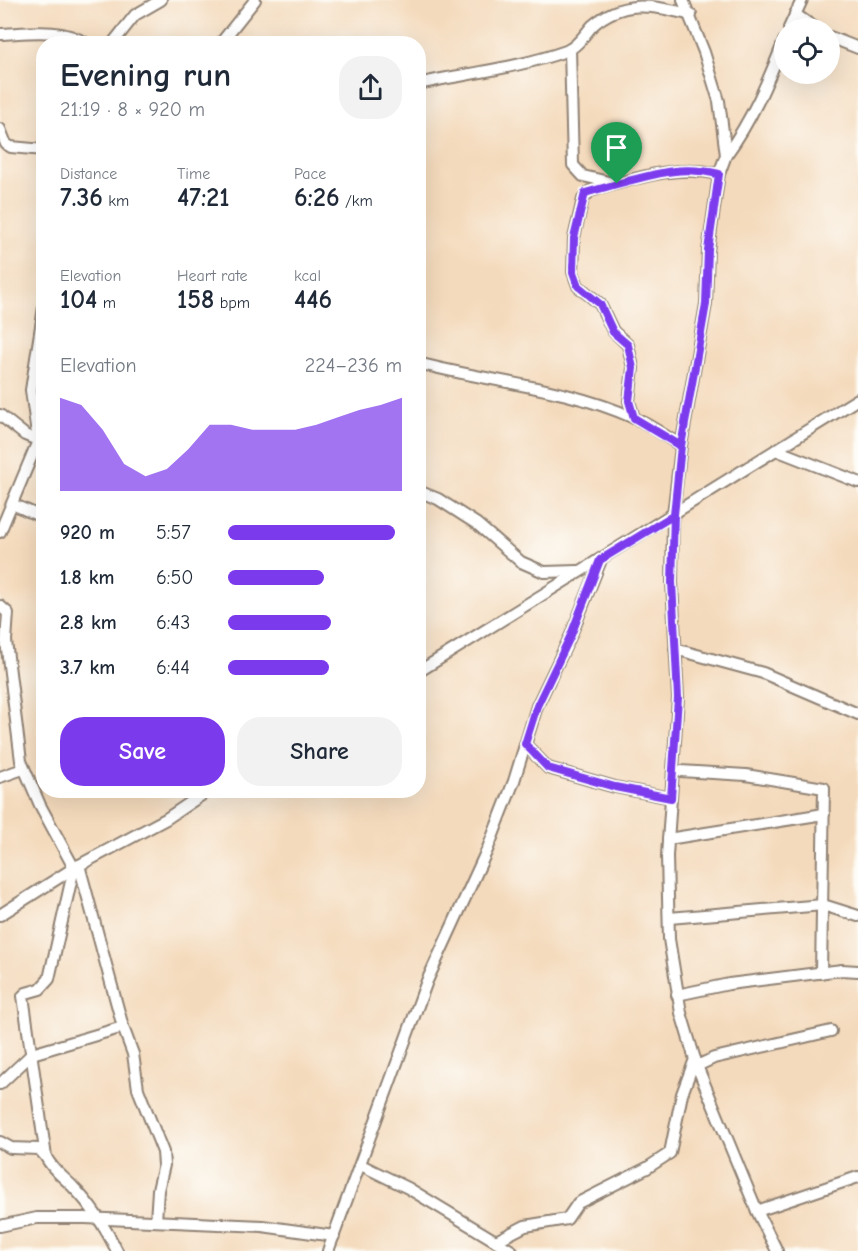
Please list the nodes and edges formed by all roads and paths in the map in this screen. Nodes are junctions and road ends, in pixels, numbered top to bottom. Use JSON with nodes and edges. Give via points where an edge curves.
{"nodes":[{"id":1,"x":161,"y":0,"type":"edge"},
{"id":2,"x":255,"y":0,"type":"edge"},
{"id":3,"x":682,"y":0,"type":"edge"},
{"id":4,"x":802,"y":0,"type":"edge"},
{"id":5,"x":795,"y":14,"type":"junction"},
{"id":6,"x":691,"y":15,"type":"junction"},
{"id":7,"x":793,"y":18,"type":"edge"},
{"id":8,"x":801,"y":18,"type":"edge"},
{"id":9,"x":3,"y":34,"type":"edge"},
{"id":10,"x":66,"y":36,"type":"edge"},
{"id":11,"x":118,"y":36,"type":"edge"},
{"id":12,"x":226,"y":36,"type":"edge"},
{"id":13,"x":840,"y":41,"type":"edge"},
{"id":14,"x":0,"y":45,"type":"edge"},
{"id":15,"x":858,"y":48,"type":"edge"},
{"id":16,"x":570,"y":49,"type":"junction"},
{"id":17,"x":774,"y":65,"type":"edge"},
{"id":18,"x":426,"y":82,"type":"edge"},
{"id":19,"x":0,"y":129,"type":"edge"},
{"id":20,"x":36,"y":149,"type":"edge"},
{"id":21,"x":726,"y":155,"type":"junction"},
{"id":22,"x":719,"y":174,"type":"junction"},
{"id":23,"x":617,"y":184,"type":"junction"},
{"id":24,"x":36,"y":358,"type":"edge"},
{"id":25,"x":426,"y":365,"type":"edge"},
{"id":26,"x":858,"y":399,"type":"edge"},
{"id":27,"x":0,"y":415,"type":"edge"},
{"id":28,"x":36,"y":416,"type":"edge"},
{"id":29,"x":634,"y":418,"type":"junction"},
{"id":30,"x":36,"y":440,"type":"edge"},
{"id":31,"x":681,"y":446,"type":"junction"},
{"id":32,"x":776,"y":450,"type":"junction"},
{"id":33,"x":36,"y":453,"type":"edge"},
{"id":34,"x":858,"y":482,"type":"edge"},
{"id":35,"x":426,"y":494,"type":"edge"},
{"id":36,"x":12,"y":504,"type":"junction"},
{"id":37,"x":36,"y":514,"type":"edge"},
{"id":38,"x":674,"y":515,"type":"junction"},
{"id":39,"x":0,"y":532,"type":"edge"},
{"id":40,"x":600,"y":560,"type":"junction"},
{"id":41,"x":581,"y":570,"type":"junction"},
{"id":42,"x":0,"y":606,"type":"edge"},
{"id":43,"x":3,"y":641,"type":"edge"},
{"id":44,"x":675,"y":649,"type":"junction"},
{"id":45,"x":426,"y":667,"type":"edge"},
{"id":46,"x":858,"y":714,"type":"edge"},
{"id":47,"x":525,"y":744,"type":"junction"},
{"id":48,"x":23,"y":769,"type":"junction"},
{"id":49,"x":680,"y":771,"type":"dead end"},
{"id":50,"x":0,"y":777,"type":"edge"},
{"id":51,"x":36,"y":792,"type":"edge"},
{"id":52,"x":39,"y":798,"type":"edge"},
{"id":53,"x":197,"y":798,"type":"edge"},
{"id":54,"x":671,"y":798,"type":"junction"},
{"id":55,"x":824,"y":814,"type":"junction"},
{"id":56,"x":668,"y":839,"type":"junction"},
{"id":57,"x":77,"y":866,"type":"junction"},
{"id":58,"x":823,"y":905,"type":"junction"},
{"id":59,"x":0,"y":915,"type":"edge"},
{"id":60,"x":858,"y":916,"type":"edge"},
{"id":61,"x":669,"y":918,"type":"junction"},
{"id":62,"x":858,"y":971,"type":"edge"},
{"id":63,"x":821,"y":973,"type":"junction"},
{"id":64,"x":677,"y":995,"type":"junction"},
{"id":65,"x":123,"y":1028,"type":"junction"},
{"id":66,"x":831,"y":1031,"type":"dead end"},
{"id":67,"x":32,"y":1054,"type":"junction"},
{"id":68,"x":696,"y":1062,"type":"junction"},
{"id":69,"x":0,"y":1084,"type":"edge"},
{"id":70,"x":0,"y":1142,"type":"edge"},
{"id":71,"x":46,"y":1157,"type":"junction"},
{"id":72,"x":361,"y":1164,"type":"junction"},
{"id":73,"x":858,"y":1177,"type":"edge"},
{"id":74,"x":757,"y":1211,"type":"junction"},
{"id":75,"x":98,"y":1219,"type":"junction"},
{"id":76,"x":156,"y":1221,"type":"junction"},
{"id":77,"x":0,"y":1226,"type":"edge"},
{"id":78,"x":334,"y":1236,"type":"junction"},
{"id":79,"x":496,"y":1240,"type":"junction"},
{"id":80,"x":117,"y":1251,"type":"edge"},
{"id":81,"x":328,"y":1251,"type":"edge"},
{"id":82,"x":512,"y":1251,"type":"edge"},
{"id":83,"x":777,"y":1251,"type":"edge"}],
"edges":[{"from":1,"to":11,"type":"street","via":[[135,15]]},
{"from":2,"to":12,"type":"street"},
{"from":3,"to":6,"type":"street"},
{"from":4,"to":5,"type":"street"},
{"from":5,"to":7,"type":"street"},
{"from":5,"to":8,"type":"street"},
{"from":6,"to":16,"type":"street","via":[[633,1],[614,5],[603,11]]},
{"from":6,"to":21,"type":"street","via":[[719,101]]},
{"from":9,"to":10,"type":"street","via":[[38,31]]},
{"from":9,"to":14,"type":"street"},
{"from":13,"to":15,"type":"street"},
{"from":16,"to":18,"type":"street"},
{"from":16,"to":23,"type":"street","via":[[573,165],[583,176]]},
{"from":17,"to":21,"type":"street","via":[[743,133]]},
{"from":19,"to":20,"type":"street","via":[[11,147]]},
{"from":21,"to":22,"type":"street"},
{"from":22,"to":23,"type":"street","via":[[695,168],[671,170]]},
{"from":22,"to":31,"type":"street","via":[[708,250],[706,304]]},
{"from":23,"to":29,"type":"street","via":[[585,193],[572,263],[578,286],[600,304],[613,332],[628,345],[633,368],[629,401]]},
{"from":24,"to":28,"type":"street","via":[[31,390]]},
{"from":25,"to":29,"type":"street","via":[[540,388]]},
{"from":26,"to":32,"type":"street"},
{"from":27,"to":30,"type":"street"},
{"from":29,"to":31,"type":"street"},
{"from":31,"to":38,"type":"street"},
{"from":32,"to":34,"type":"street"},
{"from":32,"to":38,"type":"street"},
{"from":33,"to":36,"type":"street"},
{"from":35,"to":41,"type":"street","via":[[477,524],[521,562],[544,572]]},
{"from":36,"to":37,"type":"street"},
{"from":36,"to":39,"type":"street"},
{"from":38,"to":40,"type":"street"},
{"from":38,"to":44,"type":"street","via":[[671,550]]},
{"from":40,"to":41,"type":"street"},
{"from":40,"to":47,"type":"street","via":[[571,635],[537,706]]},
{"from":41,"to":45,"type":"street"},
{"from":42,"to":43,"type":"street","via":[[8,613]]},
{"from":43,"to":48,"type":"street"},
{"from":44,"to":46,"type":"street","via":[[763,673]]},
{"from":44,"to":54,"type":"street","via":[[678,698]]},
{"from":47,"to":54,"type":"street","via":[[548,768]]},
{"from":47,"to":72,"type":"street","via":[[488,848],[427,981]]},
{"from":48,"to":50,"type":"street"},
{"from":48,"to":51,"type":"street"},
{"from":49,"to":55,"type":"street","via":[[746,775],[820,786],[825,792]]},
{"from":52,"to":57,"type":"street"},
{"from":53,"to":57,"type":"street"},
{"from":54,"to":56,"type":"street"},
{"from":55,"to":56,"type":"street"},
{"from":55,"to":58,"type":"street"},
{"from":56,"to":61,"type":"street"},
{"from":57,"to":59,"type":"street"},
{"from":57,"to":65,"type":"street"},
{"from":57,"to":67,"type":"street","via":[[49,979],[40,989],[23,996]]},
{"from":58,"to":60,"type":"street"},
{"from":58,"to":61,"type":"street"},
{"from":58,"to":63,"type":"street"},
{"from":61,"to":64,"type":"street"},
{"from":62,"to":63,"type":"street"},
{"from":63,"to":64,"type":"street","via":[[729,984]]},
{"from":64,"to":68,"type":"street"},
{"from":65,"to":67,"type":"street"},
{"from":65,"to":76,"type":"street","via":[[133,1054],[138,1089],[164,1158]]},
{"from":66,"to":68,"type":"street"},
{"from":67,"to":69,"type":"street"},
{"from":67,"to":71,"type":"street"},
{"from":68,"to":74,"type":"street"},
{"from":68,"to":79,"type":"street","via":[[682,1094],[670,1153],[579,1203],[567,1219],[525,1226]]},
{"from":70,"to":71,"type":"street","via":[[11,1148],[39,1149]]},
{"from":71,"to":75,"type":"street"},
{"from":72,"to":78,"type":"street"},
{"from":72,"to":79,"type":"street"},
{"from":73,"to":74,"type":"street"},
{"from":74,"to":83,"type":"street"},
{"from":75,"to":76,"type":"street"},
{"from":75,"to":77,"type":"street","via":[[37,1218]]},
{"from":75,"to":80,"type":"street"},
{"from":76,"to":78,"type":"street","via":[[262,1226]]},
{"from":78,"to":81,"type":"street"},
{"from":79,"to":82,"type":"street"}]}
